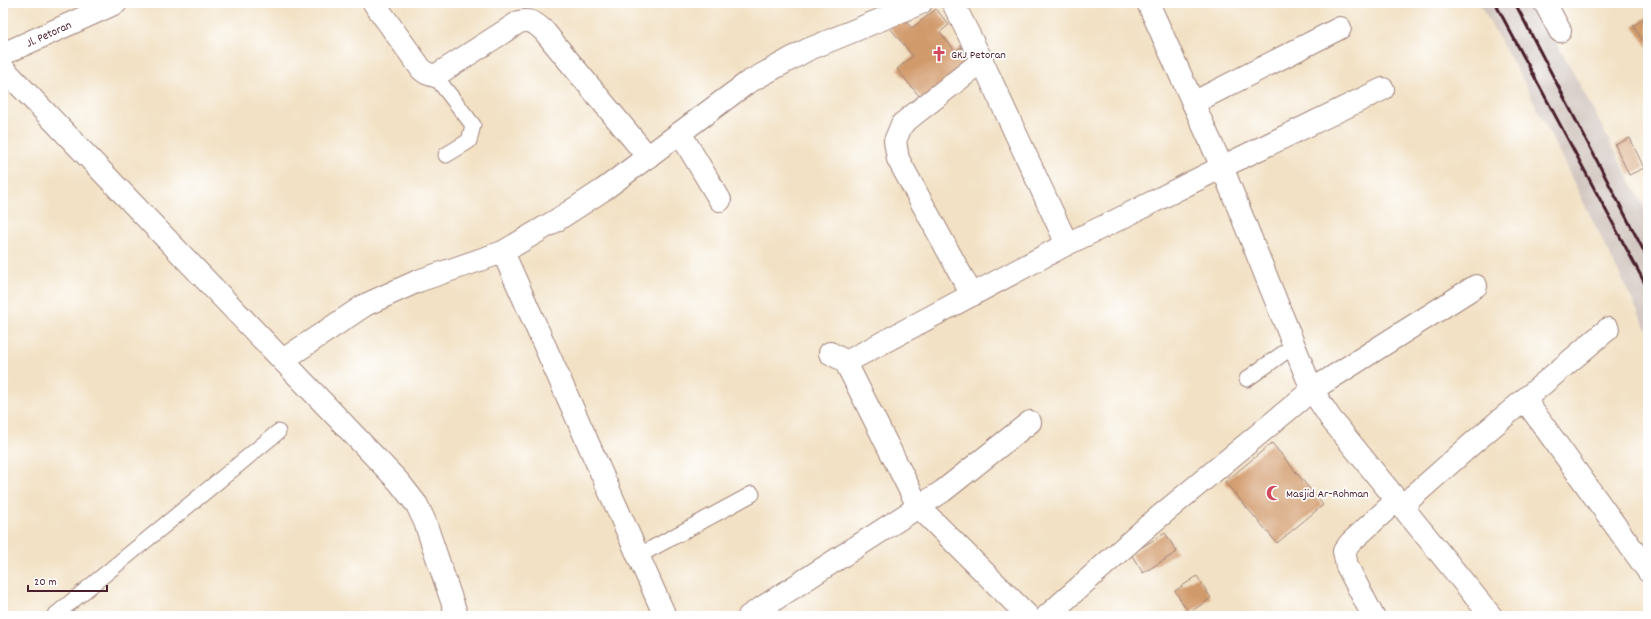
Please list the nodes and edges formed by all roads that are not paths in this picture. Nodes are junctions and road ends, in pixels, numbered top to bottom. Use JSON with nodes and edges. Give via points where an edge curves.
{"nodes":[{"id":1,"x":116,"y":3,"type":"edge"},
{"id":2,"x":374,"y":3,"type":"edge"},
{"id":3,"x":921,"y":3,"type":"edge"},
{"id":4,"x":953,"y":3,"type":"edge"},
{"id":5,"x":1148,"y":3,"type":"edge"},
{"id":6,"x":1544,"y":3,"type":"edge"},
{"id":7,"x":1340,"y":28,"type":"dead end"},
{"id":8,"x":1560,"y":31,"type":"dead end"},
{"id":9,"x":3,"y":54,"type":"edge"},
{"id":10,"x":982,"y":61,"type":"junction"},
{"id":11,"x":3,"y":68,"type":"edge"},
{"id":12,"x":435,"y":76,"type":"junction"},
{"id":13,"x":1383,"y":89,"type":"dead end"},
{"id":14,"x":1193,"y":103,"type":"junction"},
{"id":15,"x":680,"y":133,"type":"junction"},
{"id":16,"x":446,"y":155,"type":"dead end"},
{"id":17,"x":648,"y":157,"type":"junction"},
{"id":18,"x":1222,"y":167,"type":"junction"},
{"id":19,"x":720,"y":200,"type":"dead end"},
{"id":20,"x":1067,"y":244,"type":"junction"},
{"id":21,"x":503,"y":252,"type":"junction"},
{"id":22,"x":1476,"y":286,"type":"dead end"},
{"id":23,"x":972,"y":296,"type":"junction"},
{"id":24,"x":1608,"y":329,"type":"dead end"},
{"id":25,"x":1295,"y":345,"type":"junction"},
{"id":26,"x":283,"y":360,"type":"junction"},
{"id":27,"x":1247,"y":379,"type":"dead end"},
{"id":28,"x":1312,"y":390,"type":"junction"},
{"id":29,"x":1525,"y":400,"type":"junction"},
{"id":30,"x":1030,"y":422,"type":"dead end"},
{"id":31,"x":278,"y":432,"type":"dead end"},
{"id":32,"x":752,"y":494,"type":"dead end"},
{"id":33,"x":1400,"y":503,"type":"junction"},
{"id":34,"x":918,"y":506,"type":"junction"},
{"id":35,"x":638,"y":556,"type":"junction"},
{"id":36,"x":1648,"y":571,"type":"edge"},
{"id":37,"x":54,"y":616,"type":"edge"},
{"id":38,"x":457,"y":616,"type":"edge"},
{"id":39,"x":665,"y":616,"type":"edge"},
{"id":40,"x":750,"y":616,"type":"edge"},
{"id":41,"x":1028,"y":616,"type":"edge"},
{"id":42,"x":1047,"y":616,"type":"edge"},
{"id":43,"x":1373,"y":616,"type":"edge"},
{"id":44,"x":1491,"y":616,"type":"edge"}],
"edges":[{"from":1,"to":9,"type":"street","name":"Jl. Petoran"},
{"from":2,"to":12,"type":"street","via":[[422,70]]},
{"from":3,"to":15,"type":"street","via":[[807,50],[747,83]]},
{"from":4,"to":10,"type":"street"},
{"from":5,"to":14,"type":"street"},
{"from":6,"to":8,"type":"street"},
{"from":7,"to":14,"type":"street"},
{"from":10,"to":20,"type":"street"},
{"from":10,"to":23,"type":"street","via":[[902,124],[895,141],[898,159]]},
{"from":11,"to":26,"type":"street"},
{"from":12,"to":16,"type":"lane","via":[[473,126],[469,141]]},
{"from":12,"to":17,"type":"street","via":[[519,22],[532,21],[544,31]]},
{"from":13,"to":18,"type":"street"},
{"from":14,"to":18,"type":"street"},
{"from":15,"to":17,"type":"street"},
{"from":15,"to":19,"type":"street"},
{"from":17,"to":21,"type":"street","via":[[603,190]]},
{"from":18,"to":20,"type":"street"},
{"from":18,"to":25,"type":"street"},
{"from":20,"to":23,"type":"street"},
{"from":21,"to":26,"type":"street","via":[[418,281],[365,305]]},
{"from":21,"to":35,"type":"street"},
{"from":22,"to":28,"type":"street"},
{"from":23,"to":34,"type":"street","via":[[838,357]]},
{"from":24,"to":29,"type":"street"},
{"from":25,"to":27,"type":"lane"},
{"from":25,"to":28,"type":"street"},
{"from":26,"to":38,"type":"street","via":[[411,496],[424,522]]},
{"from":28,"to":33,"type":"street","via":[[1331,419]]},
{"from":28,"to":42,"type":"street","via":[[1148,526]]},
{"from":29,"to":33,"type":"street"},
{"from":29,"to":36,"type":"street"},
{"from":30,"to":34,"type":"street","via":[[943,491]]},
{"from":31,"to":37,"type":"lane"},
{"from":32,"to":35,"type":"lane"},
{"from":33,"to":43,"type":"street","via":[[1350,542],[1344,551],[1347,566]]},
{"from":33,"to":44,"type":"street"},
{"from":34,"to":40,"type":"street"},
{"from":34,"to":41,"type":"street"},
{"from":35,"to":39,"type":"street"}]}
